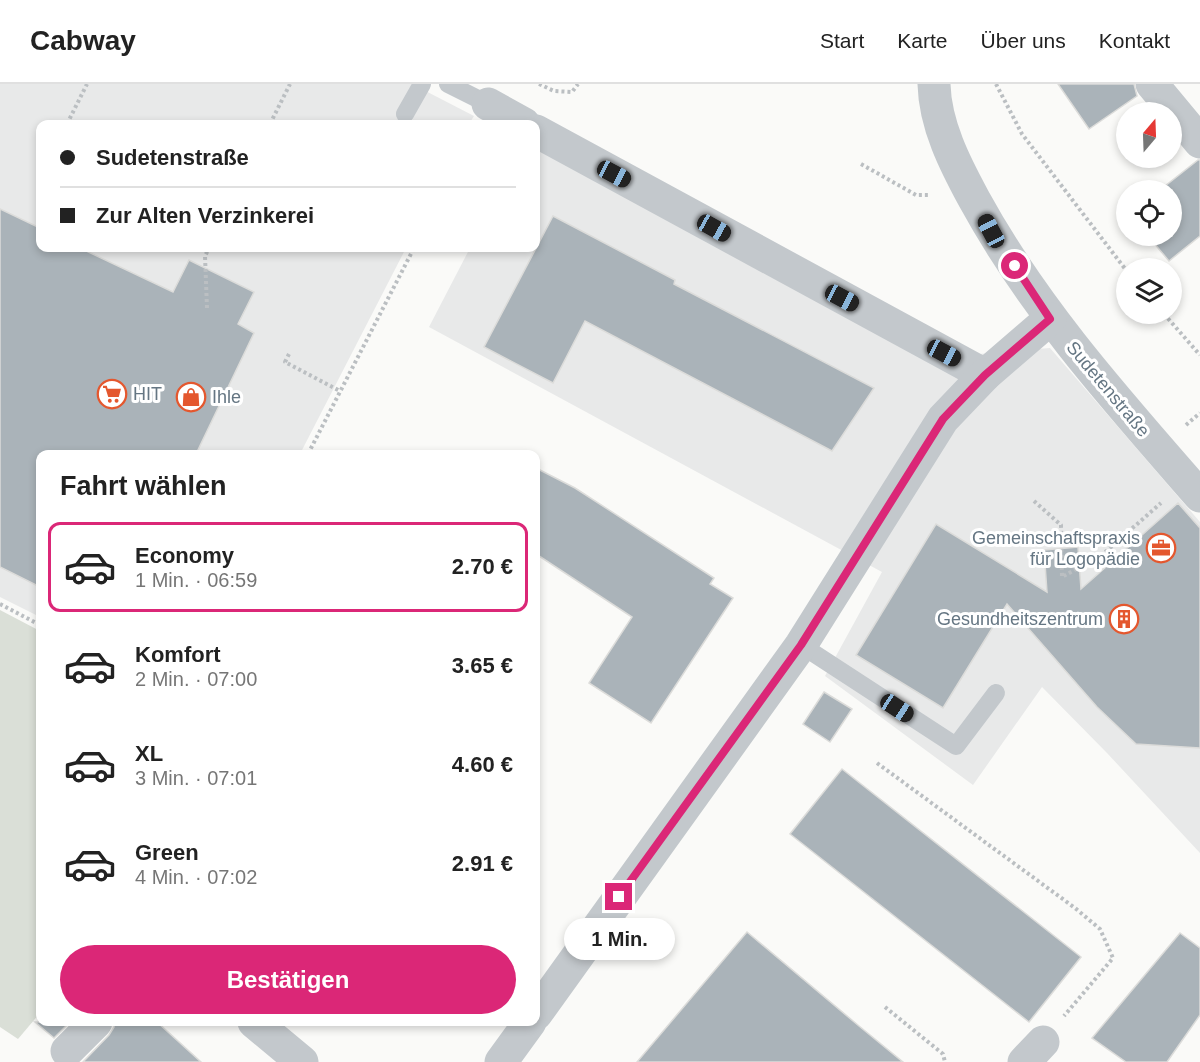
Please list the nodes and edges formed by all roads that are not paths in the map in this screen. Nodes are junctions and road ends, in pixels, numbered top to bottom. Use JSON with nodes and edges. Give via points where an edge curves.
{"nodes":[{"id":1,"x":422,"y":84,"type":"edge"},
{"id":2,"x":448,"y":84,"type":"edge"},
{"id":3,"x":934,"y":84,"type":"edge"},
{"id":4,"x":1152,"y":84,"type":"edge"},
{"id":5,"x":488,"y":104,"type":"joint"},
{"id":6,"x":405,"y":114,"type":"dead end"},
{"id":7,"x":518,"y":120,"type":"edge"},
{"id":8,"x":540,"y":133,"type":"edge"},
{"id":9,"x":1200,"y":142,"type":"edge"},
{"id":10,"x":1050,"y":319,"type":"junction"},
{"id":11,"x":985,"y":375,"type":"junction"},
{"id":12,"x":1193,"y":488,"type":"edge"},
{"id":13,"x":801,"y":645,"type":"junction"},
{"id":14,"x":996,"y":693,"type":"dead end"},
{"id":15,"x":540,"y":1008,"type":"edge"},
{"id":16,"x":92,"y":1026,"type":"edge"},
{"id":17,"x":259,"y":1026,"type":"edge"},
{"id":18,"x":527,"y":1026,"type":"edge"},
{"id":19,"x":67,"y":1051,"type":"dead end"},
{"id":20,"x":302,"y":1062,"type":"edge"},
{"id":21,"x":501,"y":1062,"type":"edge"}],
"edges":[{"from":1,"to":6,"type":"lane"},
{"from":2,"to":5,"type":"lane"},
{"from":3,"to":10,"type":"street","name":"Sudetenstraße","via":[[935,105],[957,168],[991,231]]},
{"from":4,"to":9,"type":"street"},
{"from":5,"to":7,"type":"street"},
{"from":8,"to":11,"type":"street"},
{"from":10,"to":11,"type":"street"},
{"from":10,"to":12,"type":"street","name":"Sudetenstraße"},
{"from":11,"to":13,"type":"street","via":[[943,419]]},
{"from":13,"to":14,"type":"lane","via":[[956,746]]},
{"from":13,"to":15,"type":"street"},
{"from":16,"to":19,"type":"street"},
{"from":17,"to":20,"type":"street"},
{"from":18,"to":21,"type":"street"}]}
